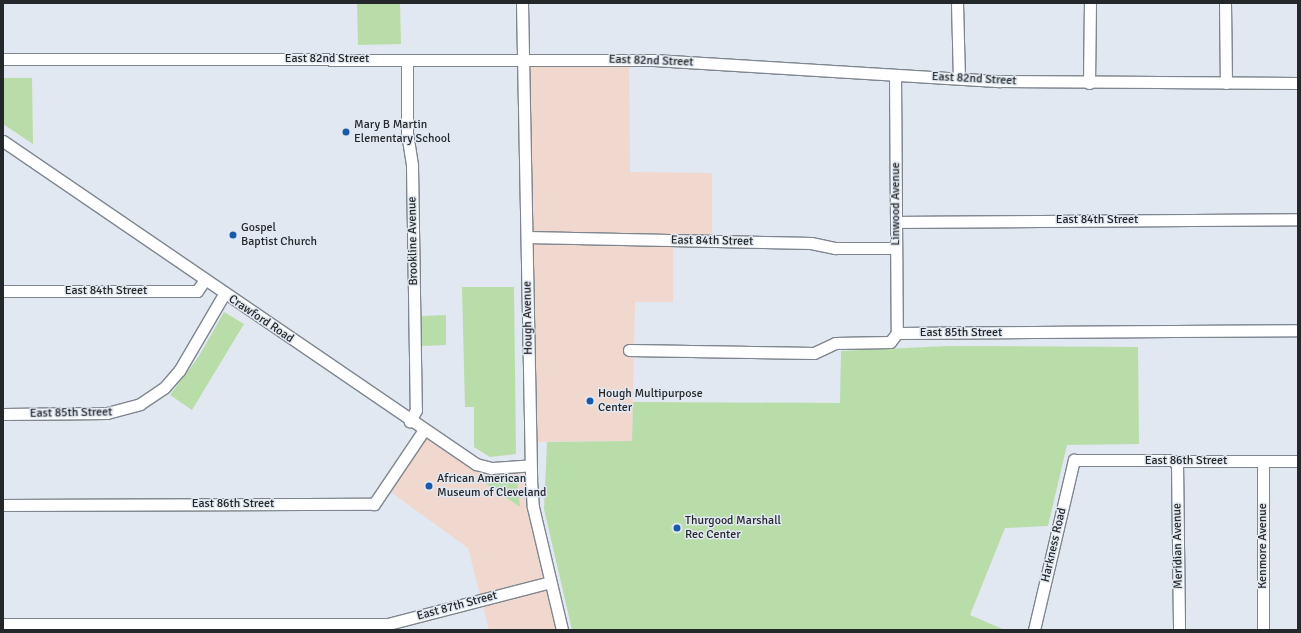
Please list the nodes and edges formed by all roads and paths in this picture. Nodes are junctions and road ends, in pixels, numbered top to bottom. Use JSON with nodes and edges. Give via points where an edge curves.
{"nodes":[{"id":1,"x":522,"y":3,"type":"edge"},
{"id":2,"x":957,"y":3,"type":"edge"},
{"id":3,"x":1090,"y":3,"type":"edge"},
{"id":4,"x":1225,"y":3,"type":"edge"},
{"id":5,"x":3,"y":59,"type":"edge"},
{"id":6,"x":407,"y":60,"type":"junction"},
{"id":7,"x":523,"y":60,"type":"junction"},
{"id":8,"x":895,"y":75,"type":"junction"},
{"id":9,"x":959,"y":78,"type":"junction"},
{"id":10,"x":1089,"y":83,"type":"junction"},
{"id":11,"x":1226,"y":83,"type":"junction"},
{"id":12,"x":1298,"y":84,"type":"edge"},
{"id":13,"x":3,"y":141,"type":"edge"},
{"id":14,"x":1298,"y":219,"type":"edge"},
{"id":15,"x":896,"y":222,"type":"junction"},
{"id":16,"x":527,"y":237,"type":"junction"},
{"id":17,"x":896,"y":248,"type":"junction"},
{"id":18,"x":204,"y":281,"type":"junction"},
{"id":19,"x":3,"y":291,"type":"edge"},
{"id":20,"x":224,"y":294,"type":"junction"},
{"id":21,"x":1298,"y":330,"type":"edge"},
{"id":22,"x":897,"y":333,"type":"junction"},
{"id":23,"x":629,"y":350,"type":"dead end"},
{"id":24,"x":3,"y":414,"type":"edge"},
{"id":25,"x":410,"y":421,"type":"junction"},
{"id":26,"x":424,"y":430,"type":"junction"},
{"id":27,"x":1074,"y":460,"type":"joint"},
{"id":28,"x":1298,"y":461,"type":"edge"},
{"id":29,"x":1177,"y":462,"type":"junction"},
{"id":30,"x":1263,"y":462,"type":"junction"},
{"id":31,"x":530,"y":465,"type":"junction"},
{"id":32,"x":3,"y":505,"type":"edge"},
{"id":33,"x":550,"y":582,"type":"junction"},
{"id":34,"x":3,"y":624,"type":"edge"},
{"id":35,"x":562,"y":630,"type":"edge"},
{"id":36,"x":1034,"y":630,"type":"edge"},
{"id":37,"x":1178,"y":630,"type":"edge"},
{"id":38,"x":1263,"y":630,"type":"edge"}],
"edges":[{"from":1,"to":7,"type":"street","name":"Hough Avenue"},
{"from":2,"to":9,"type":"street"},
{"from":3,"to":10,"type":"street"},
{"from":4,"to":11,"type":"street"},
{"from":5,"to":6,"type":"street","name":"East 82nd Street"},
{"from":6,"to":7,"type":"street","name":"East 82nd Street"},
{"from":6,"to":25,"type":"street","name":"Brookline Avenue","via":[[407,133],[412,166],[416,410]]},
{"from":7,"to":8,"type":"street","name":"East 82nd Street","via":[[654,60]]},
{"from":7,"to":16,"type":"street","name":"Hough Avenue"},
{"from":8,"to":9,"type":"street","name":"East 82nd Street"},
{"from":8,"to":15,"type":"street","name":"Linwood Avenue"},
{"from":9,"to":10,"type":"street","name":"East 82nd Street"},
{"from":10,"to":11,"type":"street","name":"East 82nd Street"},
{"from":11,"to":12,"type":"street","name":"East 82nd Street"},
{"from":13,"to":18,"type":"street","name":"Crawford Road"},
{"from":14,"to":15,"type":"street","name":"East 84th Street"},
{"from":15,"to":17,"type":"street","name":"Linwood Avenue"},
{"from":16,"to":17,"type":"street","name":"East 84th Street","via":[[811,243],[835,248]]},
{"from":16,"to":31,"type":"street","name":"Hough Avenue"},
{"from":17,"to":22,"type":"street","name":"Linwood Avenue"},
{"from":18,"to":19,"type":"street","name":"East 84th Street","via":[[197,292]]},
{"from":18,"to":20,"type":"street","name":"Crawford Road"},
{"from":20,"to":24,"type":"street","name":"East 85th Street","via":[[179,371],[164,388],[140,404],[107,413]]},
{"from":20,"to":25,"type":"street","name":"Crawford Road"},
{"from":21,"to":22,"type":"street","name":"East 85th Street"},
{"from":22,"to":23,"type":"street","name":"East 85th Street","via":[[890,342],[835,343],[814,353]]},
{"from":25,"to":26,"type":"street","name":"Crawford Road"},
{"from":26,"to":31,"type":"street","name":"Crawford Road","via":[[483,467]]},
{"from":26,"to":32,"type":"street","name":"East 86th Street","via":[[374,504]]},
{"from":27,"to":29,"type":"street","name":"East 86th Street"},
{"from":27,"to":36,"type":"street","name":"Harkness Road"},
{"from":28,"to":30,"type":"street","name":"East 86th Street"},
{"from":29,"to":30,"type":"street","name":"East 86th Street"},
{"from":29,"to":37,"type":"street","name":"Meridian Avenue"},
{"from":30,"to":38,"type":"street","name":"Kenmore Avenue"},
{"from":31,"to":33,"type":"street","name":"Hough Avenue","via":[[533,507]]},
{"from":33,"to":34,"type":"street","name":"East 87th Street","via":[[388,624]]},
{"from":33,"to":35,"type":"street","name":"Hough Avenue"}]}
